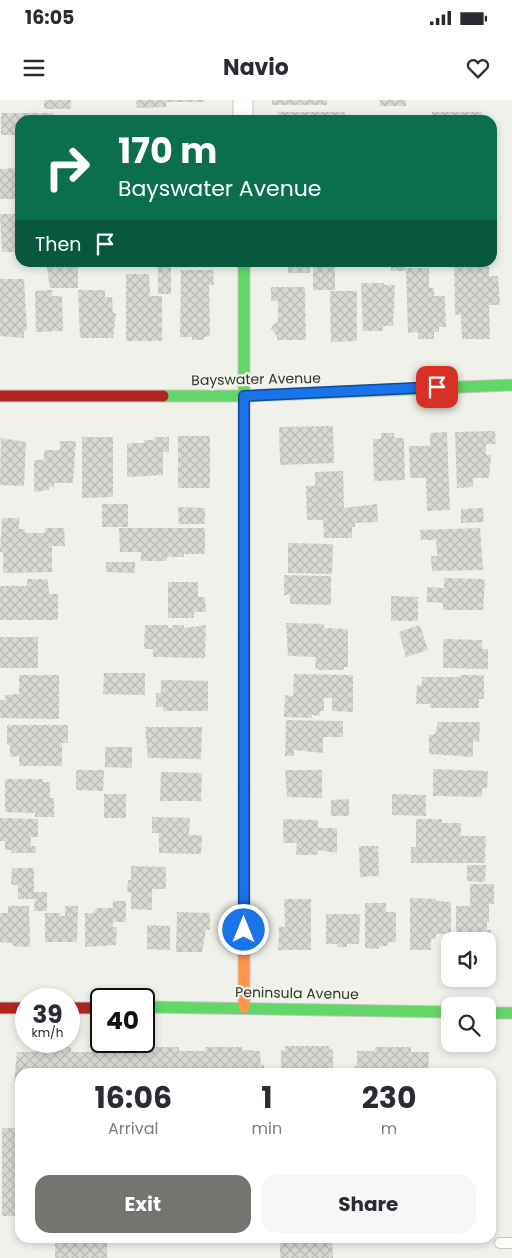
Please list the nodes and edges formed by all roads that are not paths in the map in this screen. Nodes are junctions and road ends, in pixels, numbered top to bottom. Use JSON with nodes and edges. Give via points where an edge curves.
{"nodes":[{"id":1,"x":243,"y":100,"type":"edge"},
{"id":2,"x":243,"y":115,"type":"edge"},
{"id":3,"x":244,"y":267,"type":"edge"},
{"id":4,"x":512,"y":385,"type":"edge"},
{"id":5,"x":0,"y":396,"type":"edge"},
{"id":6,"x":244,"y":396,"type":"junction"},
{"id":7,"x":244,"y":1007,"type":"junction"},
{"id":8,"x":0,"y":1008,"type":"edge"},
{"id":9,"x":15,"y":1008,"type":"edge"},
{"id":10,"x":155,"y":1008,"type":"edge"},
{"id":11,"x":441,"y":1012,"type":"edge"},
{"id":12,"x":496,"y":1013,"type":"edge"},
{"id":13,"x":512,"y":1013,"type":"edge"},
{"id":14,"x":500,"y":1243,"type":"dead end"},
{"id":15,"x":512,"y":1243,"type":"edge"}],
"edges":[{"from":1,"to":2,"type":"street"},
{"from":3,"to":6,"type":"street"},
{"from":4,"to":6,"type":"street","name":"Bayswater Avenue"},
{"from":5,"to":6,"type":"street","name":"Bayswater Avenue"},
{"from":6,"to":7,"type":"street"},
{"from":7,"to":10,"type":"street","name":"Peninsula Avenue"},
{"from":7,"to":11,"type":"street","name":"Peninsula Avenue"},
{"from":8,"to":9,"type":"street"},
{"from":12,"to":13,"type":"street"},
{"from":14,"to":15,"type":"lane"}]}
